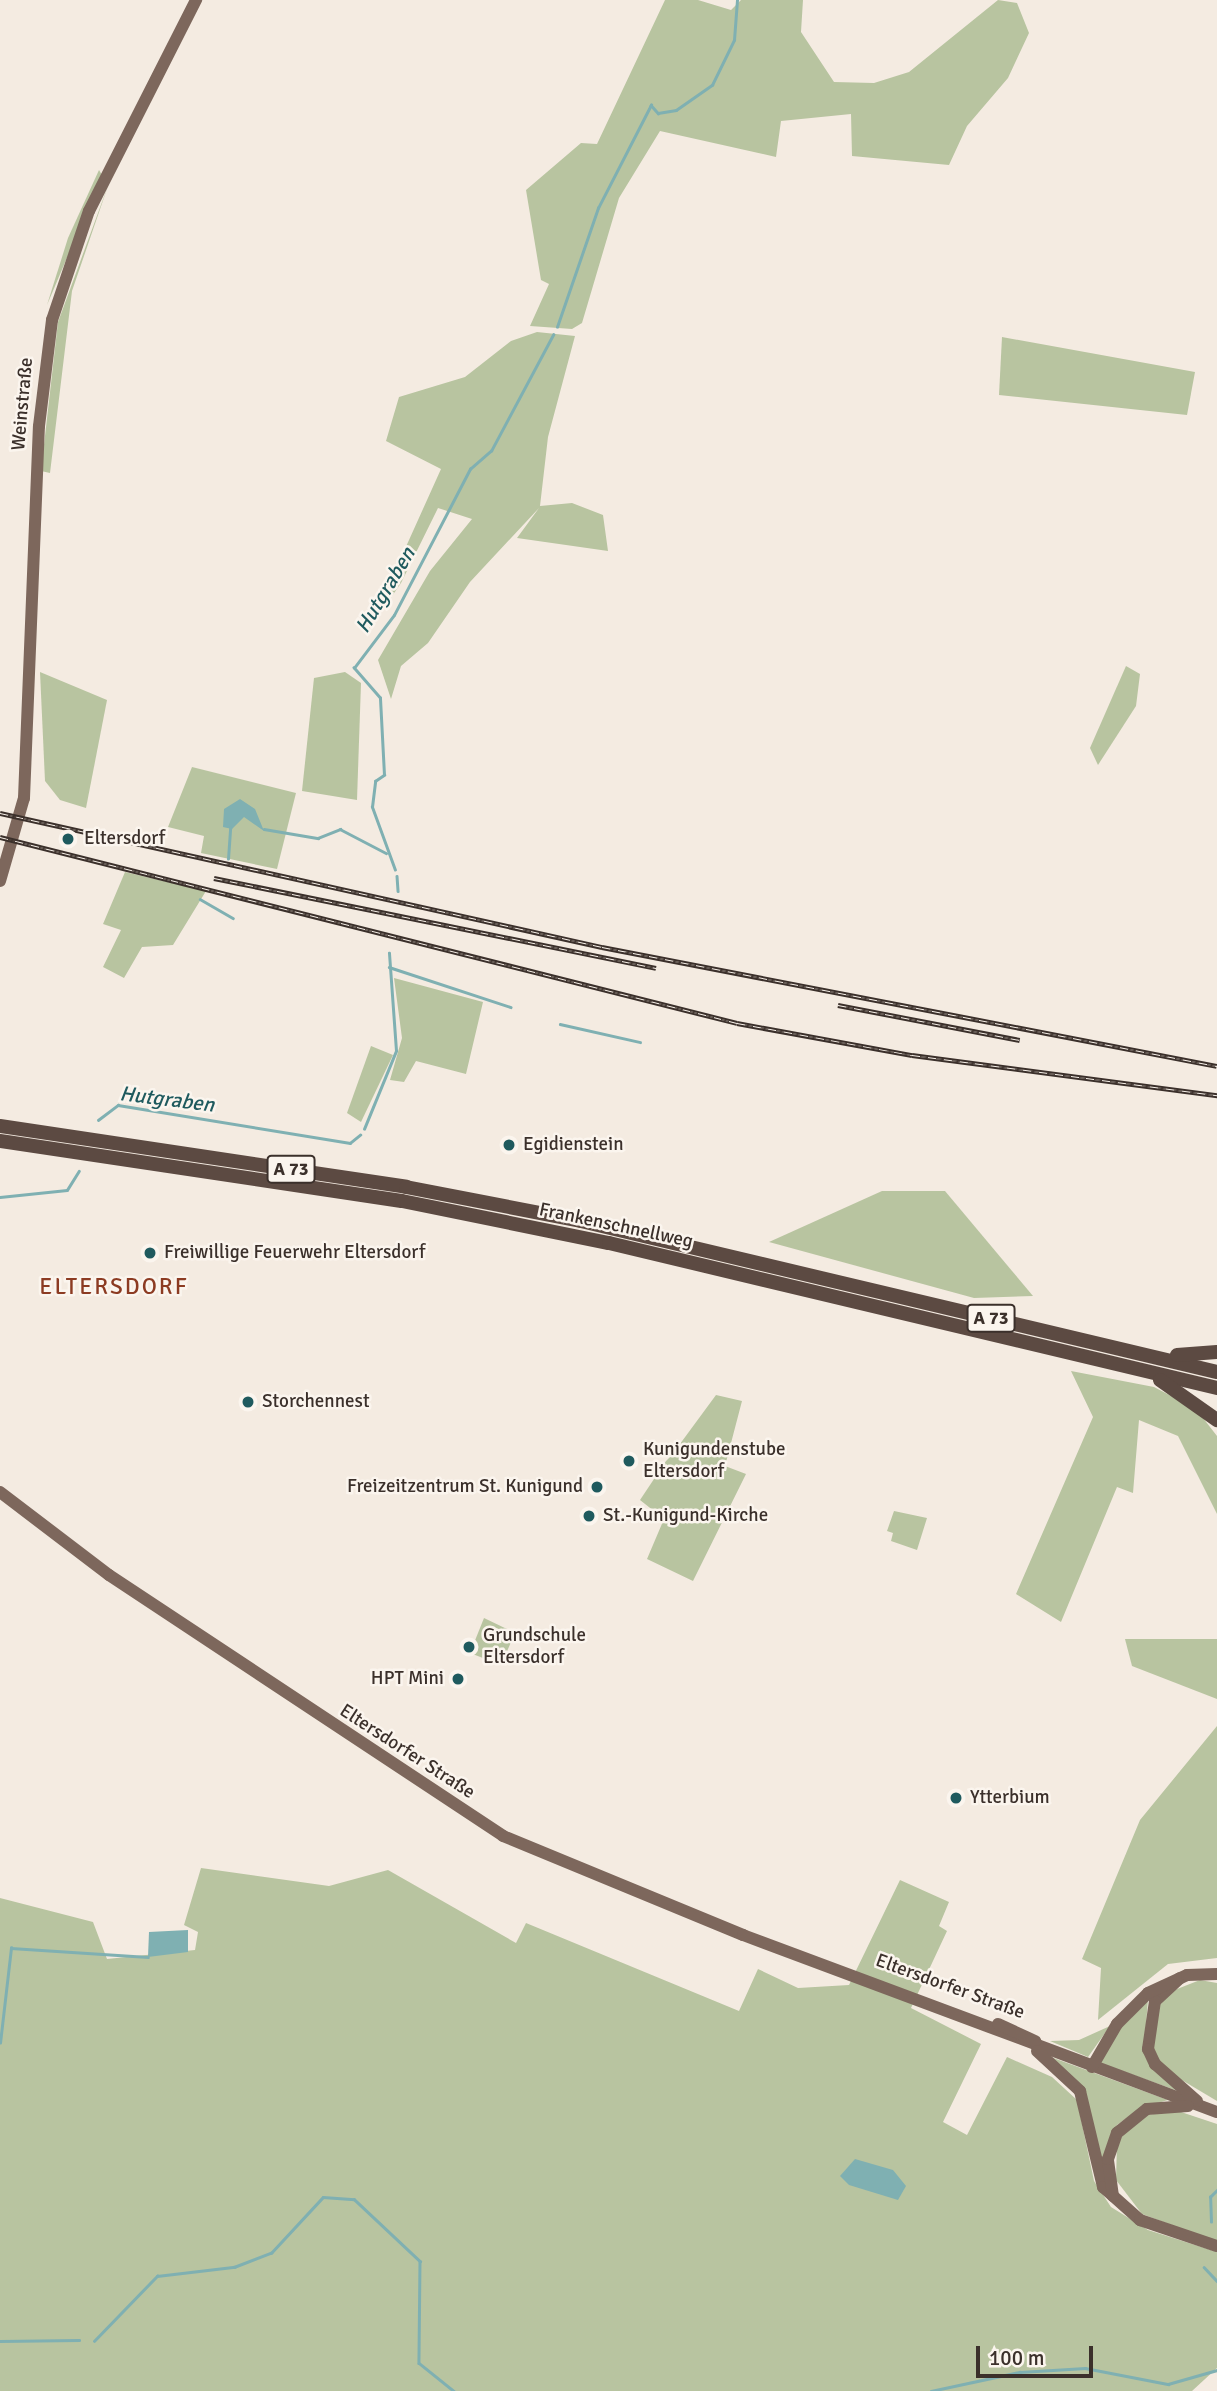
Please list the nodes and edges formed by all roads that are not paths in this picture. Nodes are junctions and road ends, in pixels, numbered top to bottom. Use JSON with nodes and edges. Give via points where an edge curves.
{"nodes":[{"id":1,"x":196,"y":0,"type":"edge"},
{"id":2,"x":0,"y":881,"type":"edge"},
{"id":3,"x":0,"y":1126,"type":"edge"},
{"id":4,"x":0,"y":1141,"type":"edge"},
{"id":5,"x":1129,"y":1351,"type":"junction"},
{"id":6,"x":1217,"y":1353,"type":"edge"},
{"id":7,"x":1140,"y":1369,"type":"junction"},
{"id":8,"x":1217,"y":1372,"type":"edge"},
{"id":9,"x":1217,"y":1388,"type":"edge"},
{"id":10,"x":1217,"y":1420,"type":"edge"},
{"id":11,"x":0,"y":1492,"type":"edge"},
{"id":12,"x":836,"y":1969,"type":"junction"},
{"id":13,"x":1217,"y":1973,"type":"edge"},
{"id":14,"x":1180,"y":1978,"type":"junction"},
{"id":15,"x":1028,"y":2045,"type":"junction"},
{"id":16,"x":1048,"y":2049,"type":"junction"},
{"id":17,"x":1092,"y":2067,"type":"junction"},
{"id":18,"x":1211,"y":2110,"type":"edge"},
{"id":19,"x":1114,"y":2198,"type":"junction"},
{"id":20,"x":1216,"y":2246,"type":"edge"}],
"edges":[{"from":1,"to":2,"type":"main road","name":"Weinstraße","via":[[89,211],[52,320],[38,436],[24,798]]},
{"from":3,"to":5,"type":"highway","name":"Frankenschnellweg","number":"A 73","via":[[405,1187],[581,1221]]},
{"from":4,"to":7,"type":"highway","name":"Frankenschnellweg","number":"A 73","via":[[402,1201],[622,1246]]},
{"from":5,"to":6,"type":"highway"},
{"from":5,"to":8,"type":"highway","name":"Frankenschnellweg","number":"A 73"},
{"from":7,"to":9,"type":"highway","name":"Frankenschnellweg","number":"A 73"},
{"from":7,"to":10,"type":"highway","via":[[1189,1395]]},
{"from":11,"to":12,"type":"main road","name":"Eltersdorfer Straße","via":[[118,1582],[503,1836]]},
{"from":12,"to":15,"type":"main road","name":"Eltersdorfer Straße"},
{"from":12,"to":16,"type":"main road","name":"Eltersdorfer Straße","via":[[943,2003]]},
{"from":13,"to":14,"type":"main road"},
{"from":14,"to":17,"type":"main road","via":[[1127,2012]]},
{"from":14,"to":18,"type":"main road","via":[[1155,2001],[1148,2049],[1170,2080]]},
{"from":15,"to":16,"type":"main road","name":"Eltersdorfer Straße"},
{"from":15,"to":19,"type":"main road","via":[[1080,2091],[1096,2171]]},
{"from":16,"to":17,"type":"main road","name":"Eltersdorfer Straße"},
{"from":17,"to":18,"type":"main road","name":"Eltersdorfer Straße"},
{"from":18,"to":19,"type":"main road","via":[[1164,2105],[1126,2122],[1108,2159]]},
{"from":19,"to":20,"type":"main road","via":[[1140,2220]]}]}
